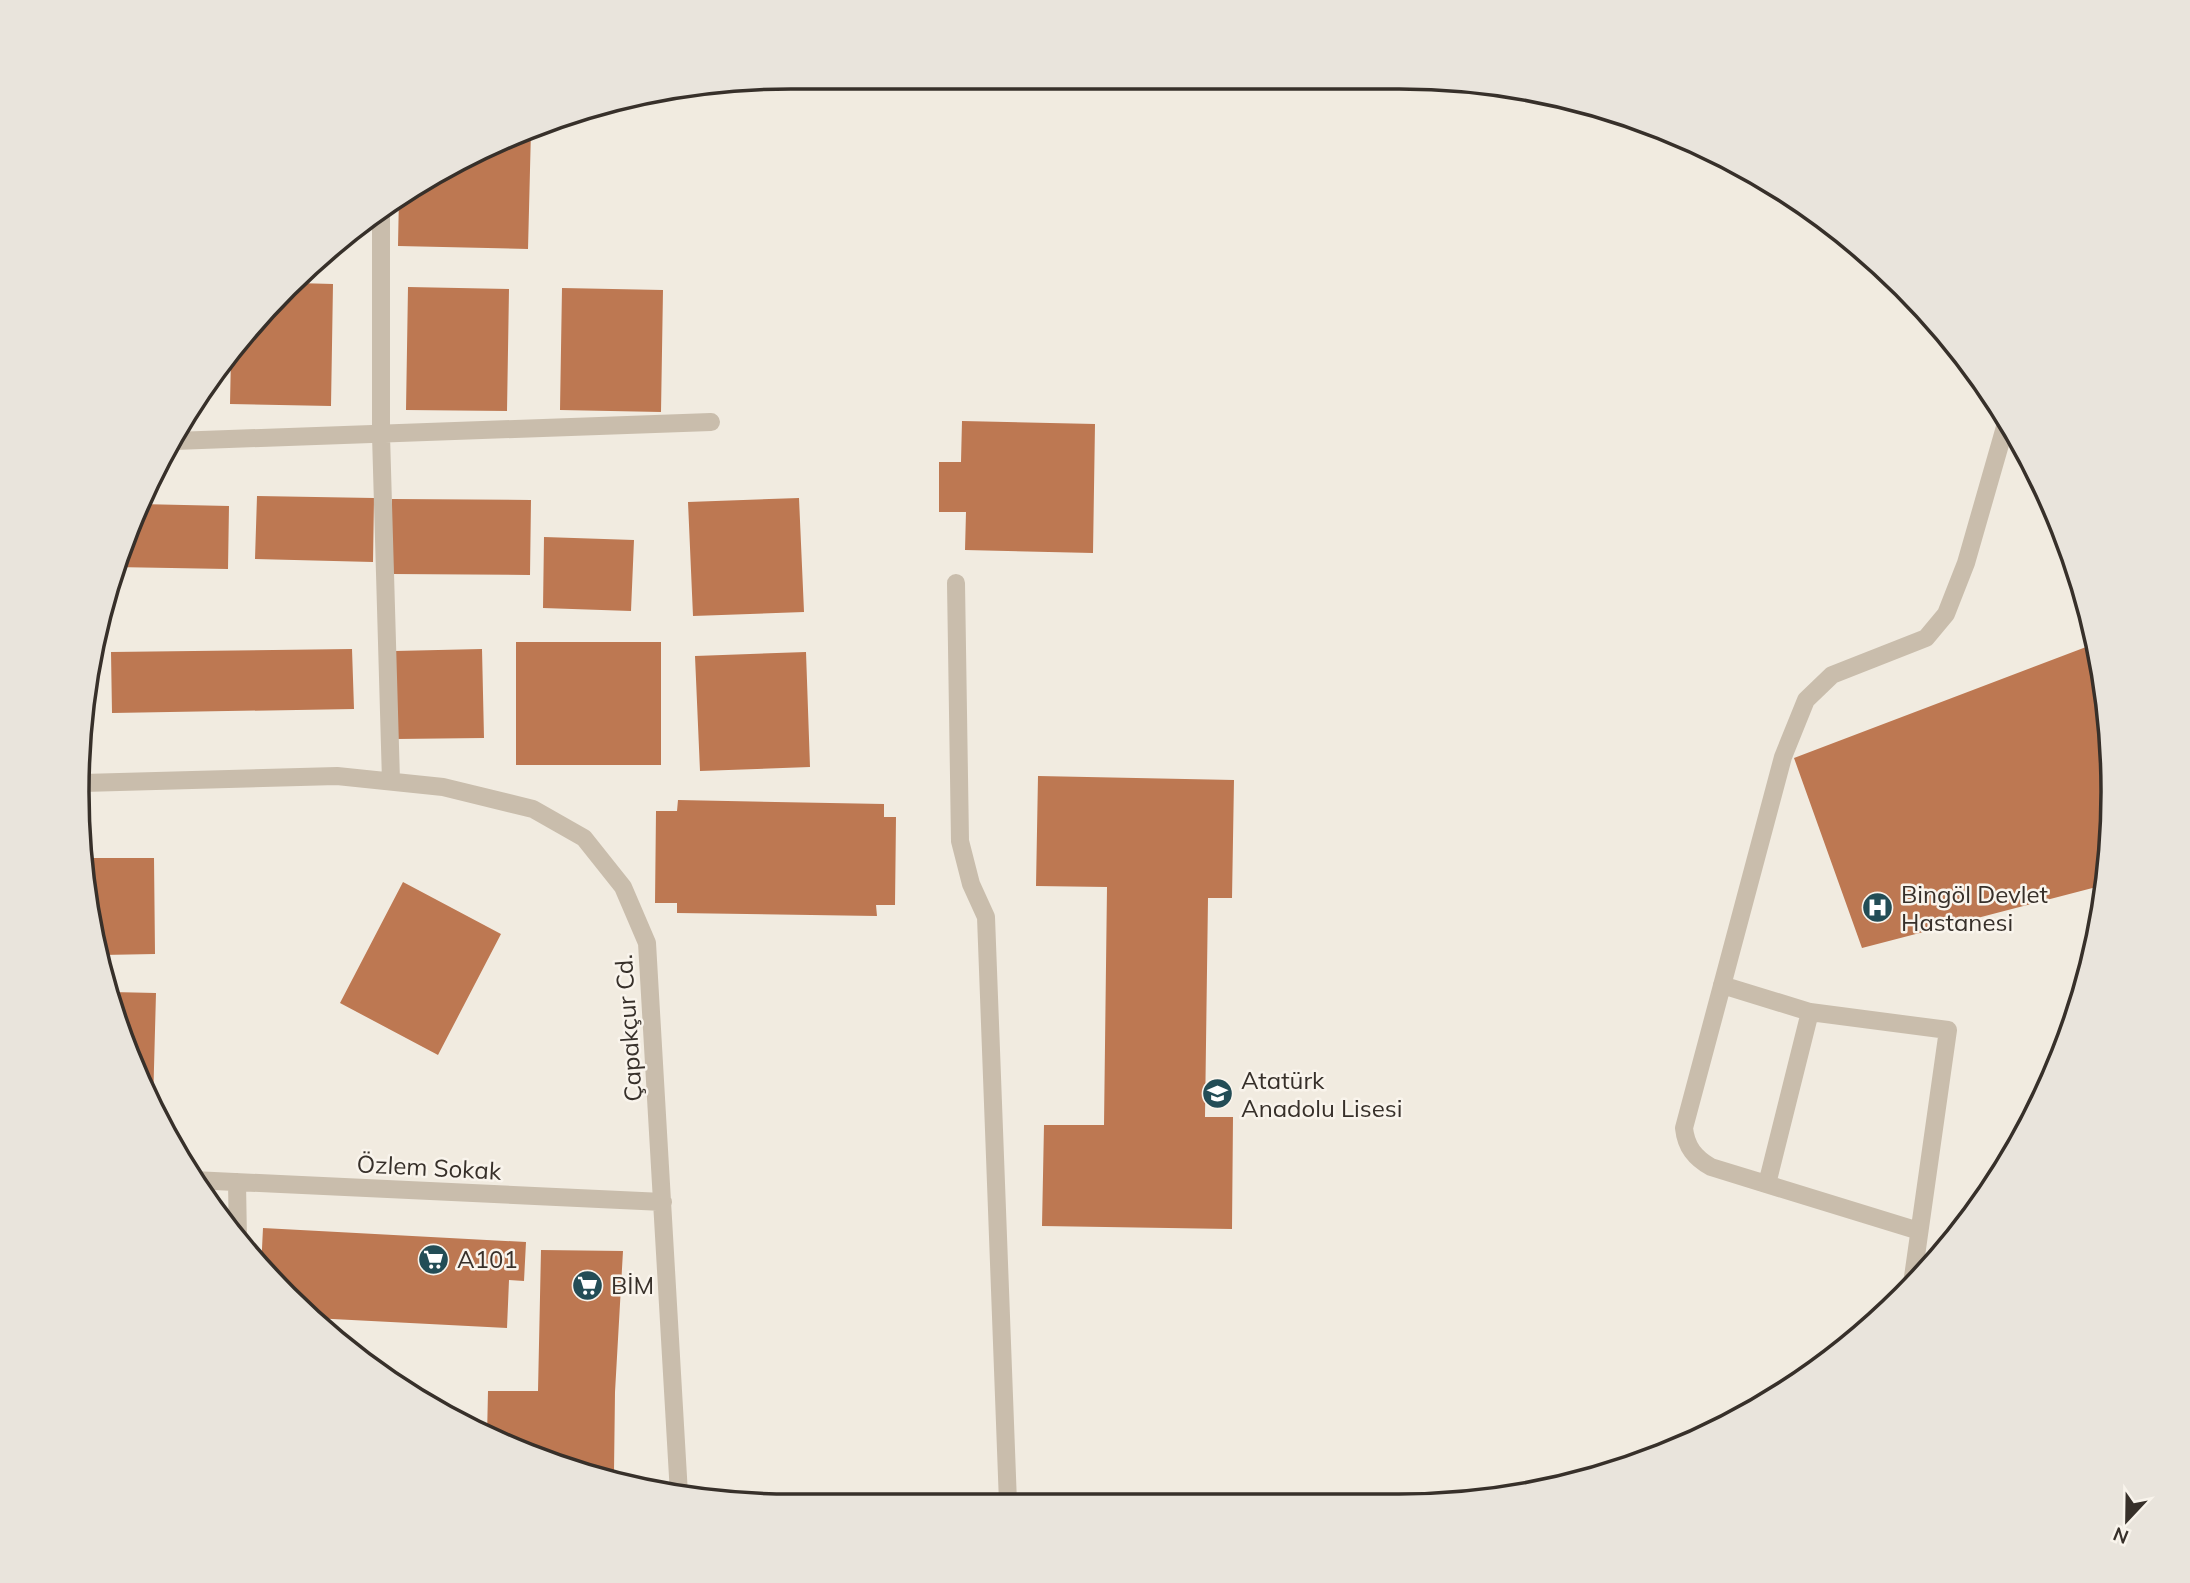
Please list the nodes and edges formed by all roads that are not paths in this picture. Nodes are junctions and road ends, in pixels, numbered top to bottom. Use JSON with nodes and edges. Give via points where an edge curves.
{"nodes":[{"id":1,"x":381,"y":222,"type":"edge"},
{"id":2,"x":711,"y":422,"type":"dead end"},
{"id":3,"x":2003,"y":434,"type":"edge"},
{"id":4,"x":381,"y":435,"type":"junction"},
{"id":5,"x":183,"y":441,"type":"edge"},
{"id":6,"x":956,"y":583,"type":"dead end"},
{"id":7,"x":391,"y":781,"type":"junction"},
{"id":8,"x":89,"y":783,"type":"edge"},
{"id":9,"x":1722,"y":985,"type":"junction"},
{"id":10,"x":1810,"y":1012,"type":"junction"},
{"id":11,"x":207,"y":1181,"type":"edge"},
{"id":12,"x":237,"y":1182,"type":"junction"},
{"id":13,"x":1767,"y":1184,"type":"junction"},
{"id":14,"x":663,"y":1202,"type":"junction"},
{"id":15,"x":238,"y":1223,"type":"edge"},
{"id":16,"x":1919,"y":1231,"type":"junction"},
{"id":17,"x":1914,"y":1268,"type":"edge"},
{"id":18,"x":678,"y":1484,"type":"edge"},
{"id":19,"x":1008,"y":1494,"type":"edge"}],
"edges":[{"from":1,"to":4,"type":"street"},
{"from":2,"to":4,"type":"street"},
{"from":3,"to":9,"type":"street","via":[[1966,563],[1946,614],[1926,638],[1832,675],[1806,700],[1783,757]]},
{"from":4,"to":5,"type":"street"},
{"from":4,"to":7,"type":"street"},
{"from":6,"to":19,"type":"street","via":[[960,841],[971,884],[986,917]]},
{"from":7,"to":8,"type":"street","name":"Çapakçur Cd.","via":[[337,776]]},
{"from":7,"to":14,"type":"street","name":"Çapakçur Cd.","via":[[443,787],[533,809],[584,838],[623,887],[648,943]]},
{"from":9,"to":10,"type":"street"},
{"from":9,"to":13,"type":"street","via":[[1684,1128],[1685,1139],[1699,1160],[1711,1167]]},
{"from":10,"to":13,"type":"street"},
{"from":10,"to":16,"type":"street","via":[[1948,1030]]},
{"from":11,"to":12,"type":"street","name":"Özlem Sokak"},
{"from":12,"to":14,"type":"street","name":"Özlem Sokak"},
{"from":12,"to":15,"type":"street"},
{"from":13,"to":16,"type":"street"},
{"from":14,"to":18,"type":"street","name":"Çapakçur Cd."},
{"from":16,"to":17,"type":"street"}]}
